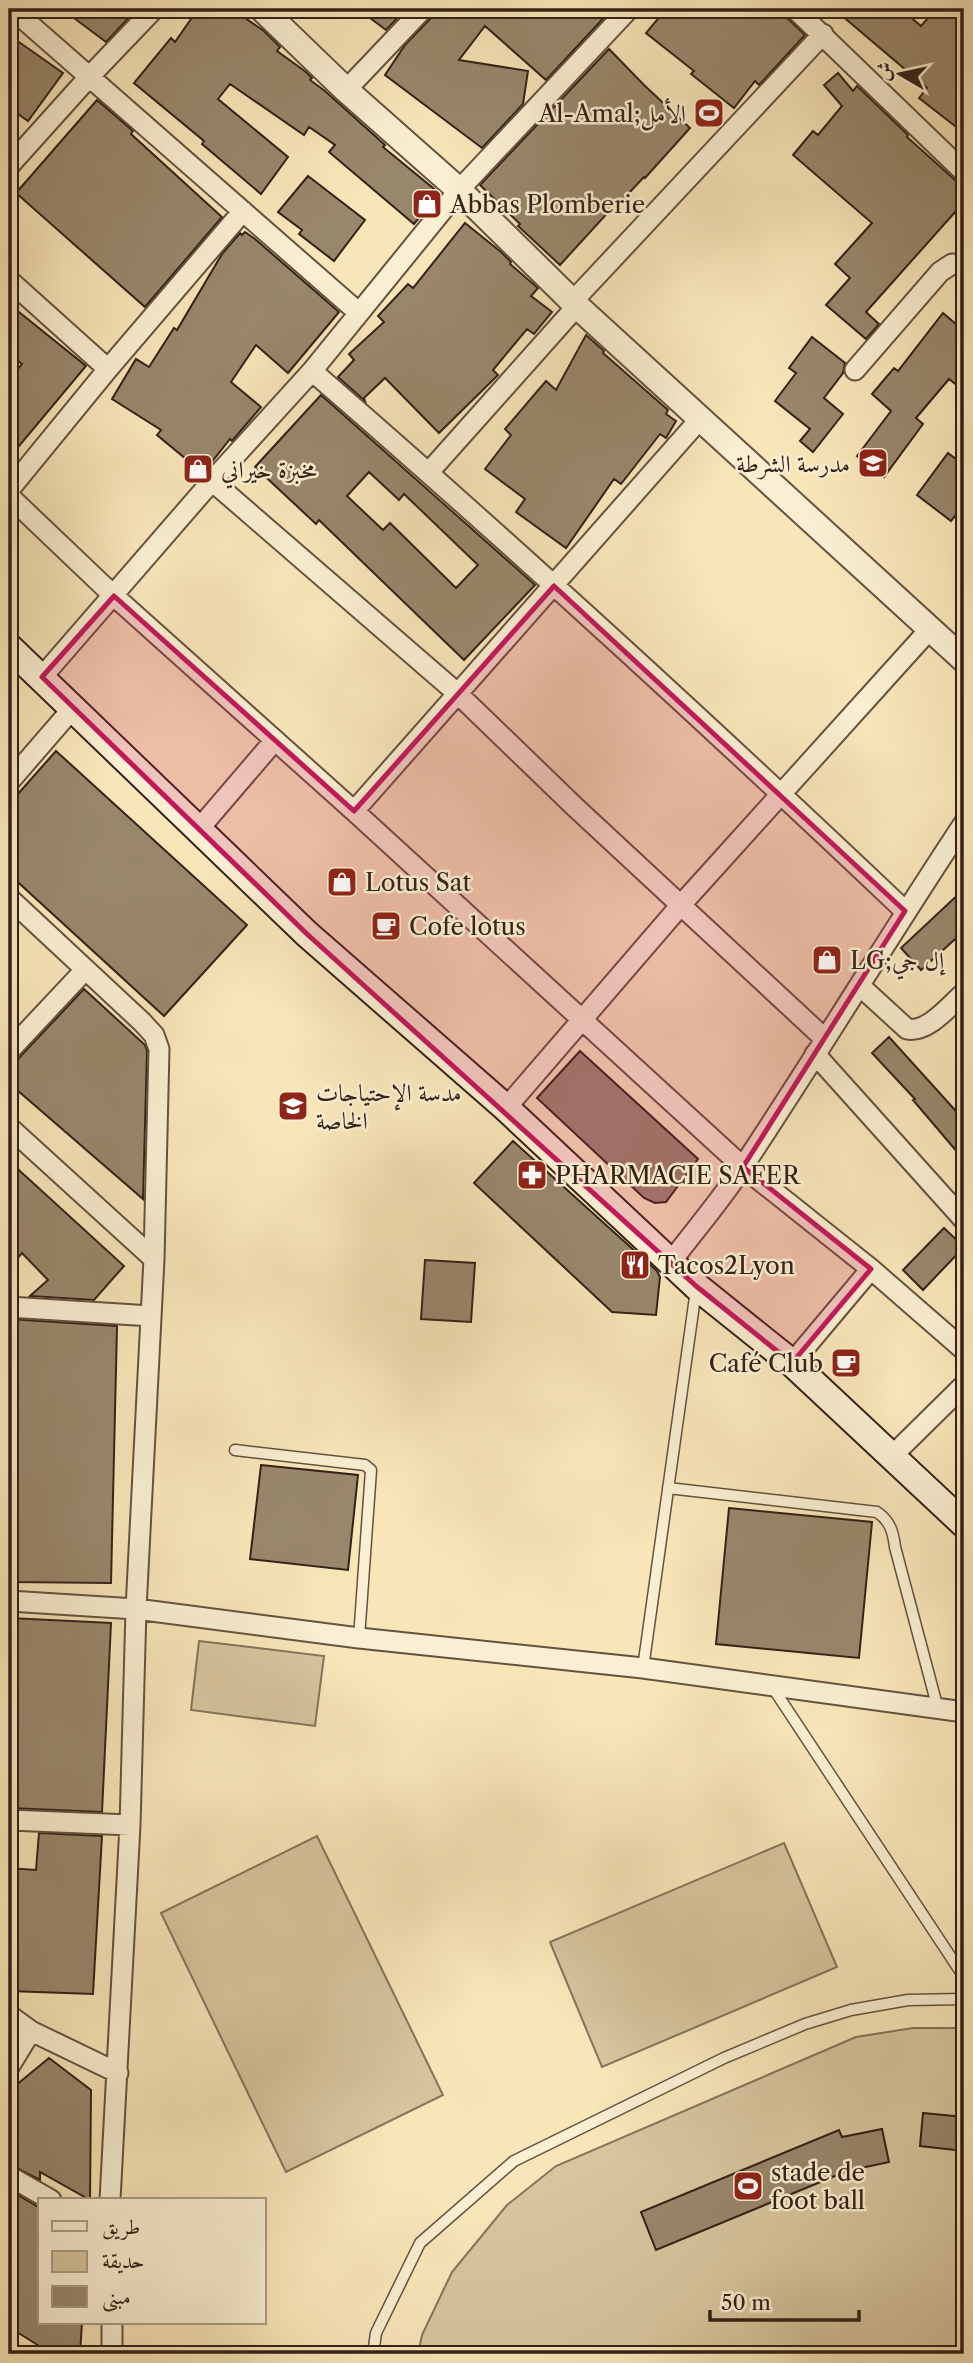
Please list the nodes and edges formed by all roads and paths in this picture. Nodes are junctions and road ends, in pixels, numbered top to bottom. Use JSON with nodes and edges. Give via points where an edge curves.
{"nodes":[{"id":1,"x":12,"y":9,"type":"edge"},
{"id":2,"x":154,"y":9,"type":"edge"},
{"id":3,"x":262,"y":9,"type":"edge"},
{"id":4,"x":423,"y":9,"type":"edge"},
{"id":5,"x":629,"y":9,"type":"edge"},
{"id":6,"x":795,"y":9,"type":"edge"},
{"id":7,"x":823,"y":34,"type":"junction"},
{"id":8,"x":89,"y":76,"type":"junction"},
{"id":9,"x":346,"y":90,"type":"junction"},
{"id":10,"x":9,"y":166,"type":"edge"},
{"id":11,"x":964,"y":172,"type":"edge"},
{"id":12,"x":459,"y":190,"type":"junction"},
{"id":13,"x":243,"y":211,"type":"junction"},
{"id":14,"x":964,"y":265,"type":"edge"},
{"id":15,"x":9,"y":280,"type":"edge"},
{"id":16,"x":575,"y":304,"type":"junction"},
{"id":17,"x":359,"y":313,"type":"junction"},
{"id":18,"x":108,"y":369,"type":"junction"},
{"id":19,"x":855,"y":370,"type":"dead end"},
{"id":20,"x":312,"y":371,"type":"junction"},
{"id":21,"x":701,"y":419,"type":"junction"},
{"id":22,"x":429,"y":471,"type":"junction"},
{"id":23,"x":212,"y":481,"type":"junction"},
{"id":24,"x":9,"y":490,"type":"edge"},
{"id":25,"x":9,"y":496,"type":"edge"},
{"id":26,"x":554,"y":586,"type":"junction"},
{"id":27,"x":114,"y":596,"type":"junction"},
{"id":28,"x":930,"y":629,"type":"junction"},
{"id":29,"x":9,"y":647,"type":"edge"},
{"id":30,"x":964,"y":660,"type":"edge"},
{"id":31,"x":42,"y":677,"type":"junction"},
{"id":32,"x":457,"y":694,"type":"junction"},
{"id":33,"x":73,"y":708,"type":"junction"},
{"id":34,"x":275,"y":740,"type":"junction"},
{"id":35,"x":9,"y":782,"type":"edge"},
{"id":36,"x":783,"y":794,"type":"junction"},
{"id":37,"x":354,"y":811,"type":"junction"},
{"id":38,"x":964,"y":823,"type":"edge"},
{"id":39,"x":198,"y":830,"type":"junction"},
{"id":40,"x":9,"y":898,"type":"edge"},
{"id":41,"x":680,"y":905,"type":"junction"},
{"id":42,"x":905,"y":911,"type":"junction"},
{"id":43,"x":85,"y":971,"type":"junction"},
{"id":44,"x":860,"y":986,"type":"junction"},
{"id":45,"x":964,"y":993,"type":"edge"},
{"id":46,"x":581,"y":1019,"type":"junction"},
{"id":47,"x":819,"y":1046,"type":"junction"},
{"id":48,"x":9,"y":1051,"type":"edge"},
{"id":49,"x":506,"y":1108,"type":"junction"},
{"id":50,"x":9,"y":1127,"type":"edge"},
{"id":51,"x":743,"y":1167,"type":"junction"},
{"id":52,"x":964,"y":1220,"type":"edge"},
{"id":53,"x":154,"y":1259,"type":"junction"},
{"id":54,"x":670,"y":1263,"type":"junction"},
{"id":55,"x":871,"y":1269,"type":"junction"},
{"id":56,"x":696,"y":1286,"type":"junction"},
{"id":57,"x":9,"y":1307,"type":"edge"},
{"id":58,"x":151,"y":1316,"type":"junction"},
{"id":59,"x":964,"y":1350,"type":"edge"},
{"id":60,"x":792,"y":1363,"type":"junction"},
{"id":61,"x":964,"y":1385,"type":"edge"},
{"id":62,"x":235,"y":1450,"type":"dead end"},
{"id":63,"x":892,"y":1456,"type":"junction"},
{"id":64,"x":668,"y":1488,"type":"junction"},
{"id":65,"x":964,"y":1524,"type":"edge"},
{"id":66,"x":9,"y":1601,"type":"edge"},
{"id":67,"x":136,"y":1609,"type":"junction"},
{"id":68,"x":359,"y":1638,"type":"junction"},
{"id":69,"x":643,"y":1668,"type":"junction"},
{"id":70,"x":771,"y":1685,"type":"junction"},
{"id":71,"x":937,"y":1709,"type":"junction"},
{"id":72,"x":964,"y":1712,"type":"edge"},
{"id":73,"x":9,"y":1820,"type":"edge"},
{"id":74,"x":130,"y":1825,"type":"junction"},
{"id":75,"x":964,"y":1976,"type":"edge"},
{"id":76,"x":964,"y":1998,"type":"edge"},
{"id":77,"x":9,"y":2015,"type":"edge"},
{"id":78,"x":32,"y":2031,"type":"junction"},
{"id":79,"x":9,"y":2067,"type":"edge"},
{"id":80,"x":118,"y":2073,"type":"junction"},
{"id":81,"x":9,"y":2176,"type":"edge"},
{"id":82,"x":48,"y":2198,"type":"edge"},
{"id":83,"x":110,"y":2198,"type":"edge"},
{"id":84,"x":112,"y":2324,"type":"edge"},
{"id":85,"x":113,"y":2354,"type":"edge"},
{"id":86,"x":373,"y":2354,"type":"edge"}],
"edges":[{"from":1,"to":8,"type":"street"},
{"from":2,"to":8,"type":"street"},
{"from":3,"to":9,"type":"street"},
{"from":4,"to":9,"type":"street"},
{"from":5,"to":12,"type":"street"},
{"from":6,"to":7,"type":"street"},
{"from":7,"to":11,"type":"street"},
{"from":7,"to":16,"type":"street"},
{"from":8,"to":10,"type":"street"},
{"from":8,"to":13,"type":"street"},
{"from":9,"to":12,"type":"street"},
{"from":12,"to":16,"type":"street"},
{"from":12,"to":17,"type":"street"},
{"from":13,"to":17,"type":"street"},
{"from":13,"to":18,"type":"street"},
{"from":14,"to":19,"type":"street","via":[[952,264],[940,272]]},
{"from":15,"to":18,"type":"street"},
{"from":16,"to":21,"type":"street"},
{"from":16,"to":22,"type":"street"},
{"from":17,"to":20,"type":"street"},
{"from":18,"to":24,"type":"street"},
{"from":20,"to":22,"type":"street"},
{"from":20,"to":23,"type":"street"},
{"from":21,"to":26,"type":"street"},
{"from":21,"to":28,"type":"street"},
{"from":22,"to":26,"type":"street"},
{"from":23,"to":27,"type":"street"},
{"from":23,"to":32,"type":"street"},
{"from":25,"to":27,"type":"street"},
{"from":26,"to":32,"type":"street"},
{"from":26,"to":36,"type":"street"},
{"from":27,"to":31,"type":"street"},
{"from":27,"to":34,"type":"street"},
{"from":28,"to":30,"type":"street"},
{"from":28,"to":36,"type":"street"},
{"from":29,"to":31,"type":"main road"},
{"from":31,"to":33,"type":"main road"},
{"from":32,"to":37,"type":"street"},
{"from":32,"to":41,"type":"street"},
{"from":33,"to":35,"type":"street"},
{"from":33,"to":39,"type":"main road"},
{"from":34,"to":37,"type":"street"},
{"from":34,"to":39,"type":"street"},
{"from":36,"to":41,"type":"street"},
{"from":36,"to":42,"type":"street"},
{"from":37,"to":46,"type":"street"},
{"from":38,"to":42,"type":"street"},
{"from":39,"to":49,"type":"main road","via":[[307,934]]},
{"from":40,"to":43,"type":"street"},
{"from":41,"to":46,"type":"street"},
{"from":41,"to":47,"type":"street"},
{"from":42,"to":44,"type":"street"},
{"from":43,"to":48,"type":"street"},
{"from":43,"to":53,"type":"street","via":[[142,1022],[159,1049]]},
{"from":44,"to":45,"type":"street","via":[[907,1029],[916,1031]]},
{"from":44,"to":47,"type":"street"},
{"from":46,"to":49,"type":"street"},
{"from":46,"to":51,"type":"street"},
{"from":47,"to":51,"type":"street"},
{"from":47,"to":52,"type":"street"},
{"from":49,"to":54,"type":"main road"},
{"from":50,"to":53,"type":"street"},
{"from":51,"to":54,"type":"street"},
{"from":51,"to":55,"type":"street"},
{"from":53,"to":58,"type":"street"},
{"from":54,"to":56,"type":"main road"},
{"from":55,"to":59,"type":"street"},
{"from":55,"to":60,"type":"street"},
{"from":56,"to":60,"type":"main road"},
{"from":56,"to":64,"type":"lane"},
{"from":57,"to":58,"type":"street"},
{"from":58,"to":67,"type":"street"},
{"from":60,"to":63,"type":"main road"},
{"from":61,"to":63,"type":"street"},
{"from":62,"to":68,"type":"lane","via":[[371,1469]]},
{"from":63,"to":65,"type":"main road"},
{"from":64,"to":69,"type":"lane"},
{"from":64,"to":71,"type":"lane","via":[[877,1512],[886,1519],[893,1531]]},
{"from":66,"to":67,"type":"street"},
{"from":67,"to":68,"type":"street"},
{"from":67,"to":74,"type":"street"},
{"from":68,"to":69,"type":"street"},
{"from":69,"to":70,"type":"street"},
{"from":70,"to":71,"type":"street"},
{"from":70,"to":75,"type":"lane"},
{"from":71,"to":72,"type":"street"},
{"from":73,"to":74,"type":"street"},
{"from":74,"to":80,"type":"street"},
{"from":76,"to":86,"type":"lane","via":[[908,2000],[805,2024],[724,2058],[514,2161],[420,2243],[376,2333]]},
{"from":77,"to":78,"type":"street"},
{"from":78,"to":79,"type":"street"},
{"from":78,"to":80,"type":"street"},
{"from":80,"to":83,"type":"street"},
{"from":81,"to":82,"type":"street"},
{"from":84,"to":85,"type":"street"}]}
